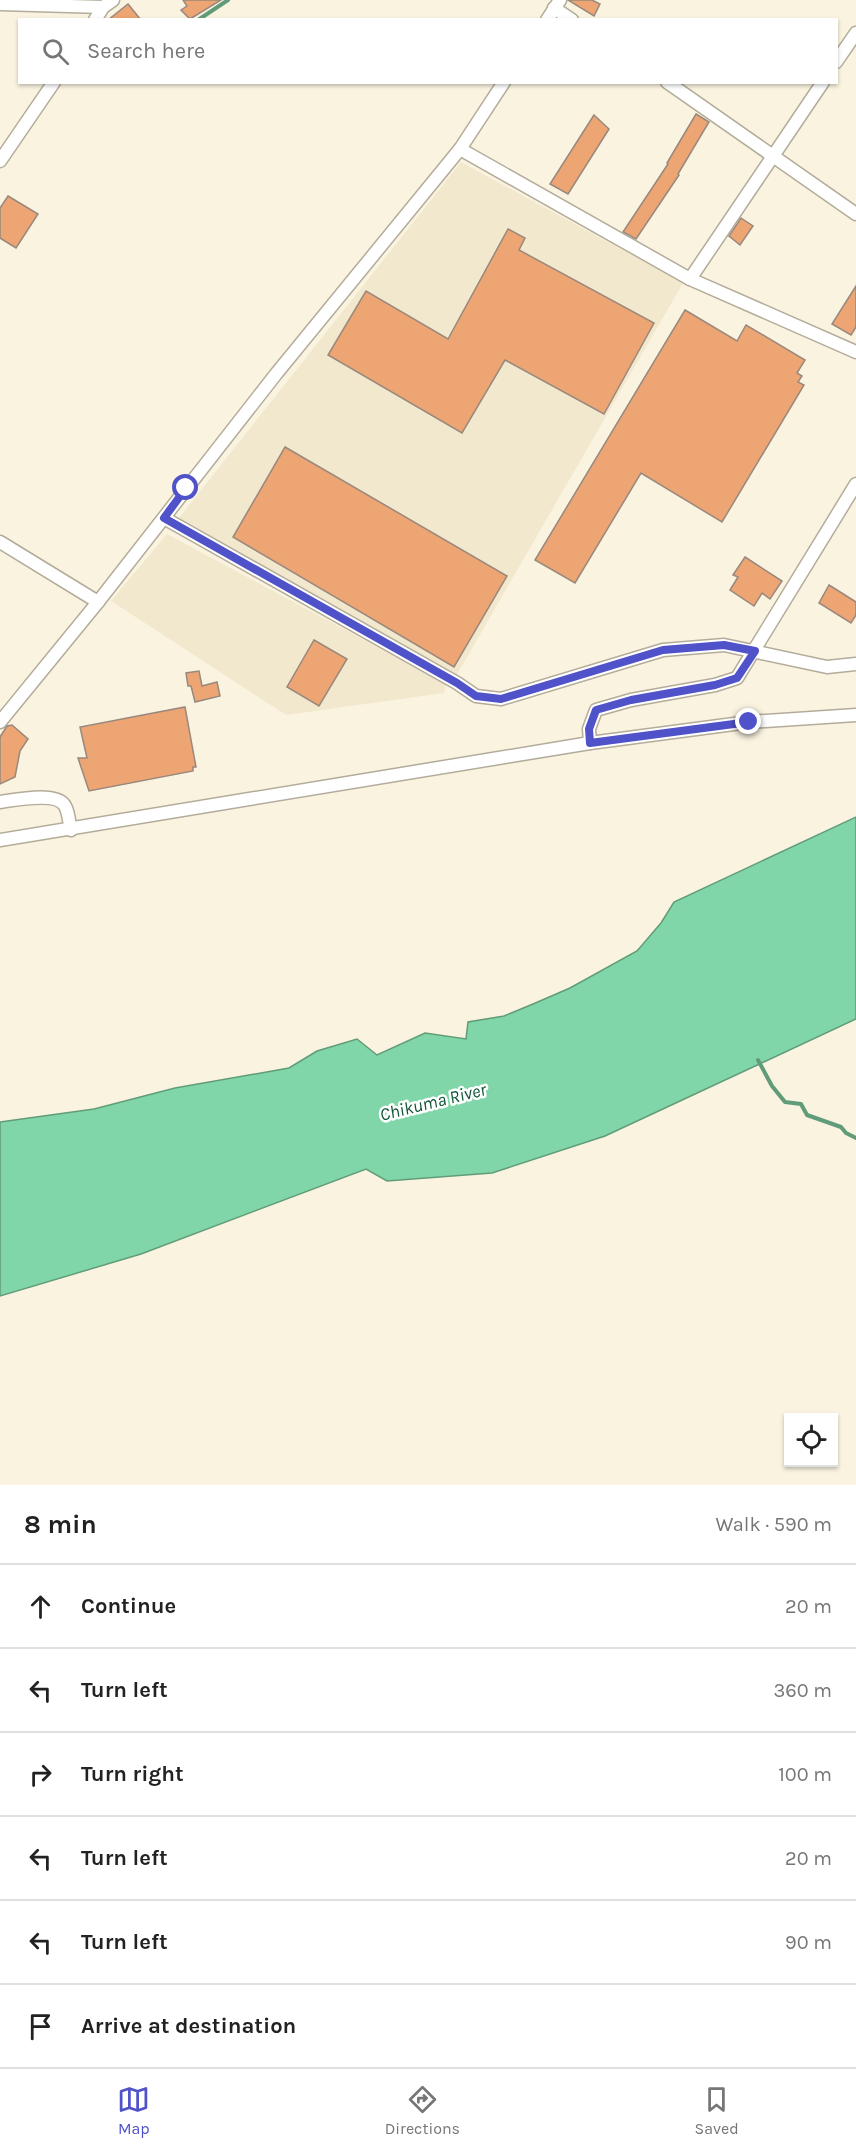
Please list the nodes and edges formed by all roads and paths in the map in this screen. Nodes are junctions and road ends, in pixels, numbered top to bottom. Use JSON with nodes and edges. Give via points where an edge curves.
{"nodes":[{"id":1,"x":14,"y":2,"type":"edge"},
{"id":2,"x":108,"y":3,"type":"edge"},
{"id":3,"x":0,"y":4,"type":"edge"},
{"id":4,"x":557,"y":4,"type":"edge"},
{"id":5,"x":97,"y":18,"type":"edge"},
{"id":6,"x":548,"y":18,"type":"edge"},
{"id":7,"x":570,"y":18,"type":"edge"},
{"id":8,"x":856,"y":33,"type":"edge"},
{"id":9,"x":838,"y":60,"type":"edge"},
{"id":10,"x":53,"y":84,"type":"edge"},
{"id":11,"x":503,"y":84,"type":"edge"},
{"id":12,"x":670,"y":84,"type":"edge"},
{"id":13,"x":822,"y":84,"type":"edge"},
{"id":14,"x":460,"y":149,"type":"junction"},
{"id":15,"x":774,"y":157,"type":"junction"},
{"id":16,"x":0,"y":161,"type":"edge"},
{"id":17,"x":856,"y":214,"type":"edge"},
{"id":18,"x":690,"y":279,"type":"junction"},
{"id":19,"x":856,"y":352,"type":"edge"},
{"id":20,"x":856,"y":484,"type":"edge"},
{"id":21,"x":164,"y":518,"type":"junction"},
{"id":22,"x":0,"y":542,"type":"edge"},
{"id":23,"x":98,"y":602,"type":"junction"},
{"id":24,"x":755,"y":651,"type":"junction"},
{"id":25,"x":856,"y":664,"type":"edge"},
{"id":26,"x":856,"y":715,"type":"edge"},
{"id":27,"x":0,"y":722,"type":"edge"},
{"id":28,"x":590,"y":743,"type":"junction"},
{"id":29,"x":0,"y":802,"type":"edge"},
{"id":30,"x":71,"y":830,"type":"junction"},
{"id":31,"x":0,"y":840,"type":"edge"}],
"edges":[{"from":1,"to":2,"type":"street"},
{"from":1,"to":3,"type":"street"},
{"from":2,"to":5,"type":"street"},
{"from":4,"to":6,"type":"street"},
{"from":4,"to":7,"type":"street"},
{"from":8,"to":9,"type":"street"},
{"from":10,"to":16,"type":"street"},
{"from":11,"to":14,"type":"street"},
{"from":12,"to":15,"type":"street"},
{"from":13,"to":15,"type":"street"},
{"from":14,"to":18,"type":"street"},
{"from":14,"to":21,"type":"street"},
{"from":15,"to":17,"type":"street"},
{"from":15,"to":18,"type":"street"},
{"from":18,"to":19,"type":"street"},
{"from":20,"to":24,"type":"street"},
{"from":21,"to":23,"type":"street"},
{"from":21,"to":24,"type":"street","via":[[476,696],[501,699],[663,650],[724,645]]},
{"from":22,"to":23,"type":"street"},
{"from":23,"to":27,"type":"street"},
{"from":24,"to":25,"type":"street","via":[[827,667]]},
{"from":24,"to":28,"type":"street","via":[[737,678],[596,710],[589,729]]},
{"from":26,"to":28,"type":"street","via":[[749,722]]},
{"from":28,"to":30,"type":"street"},
{"from":29,"to":30,"type":"street","via":[[56,798],[65,805]]},
{"from":30,"to":31,"type":"street"}]}
